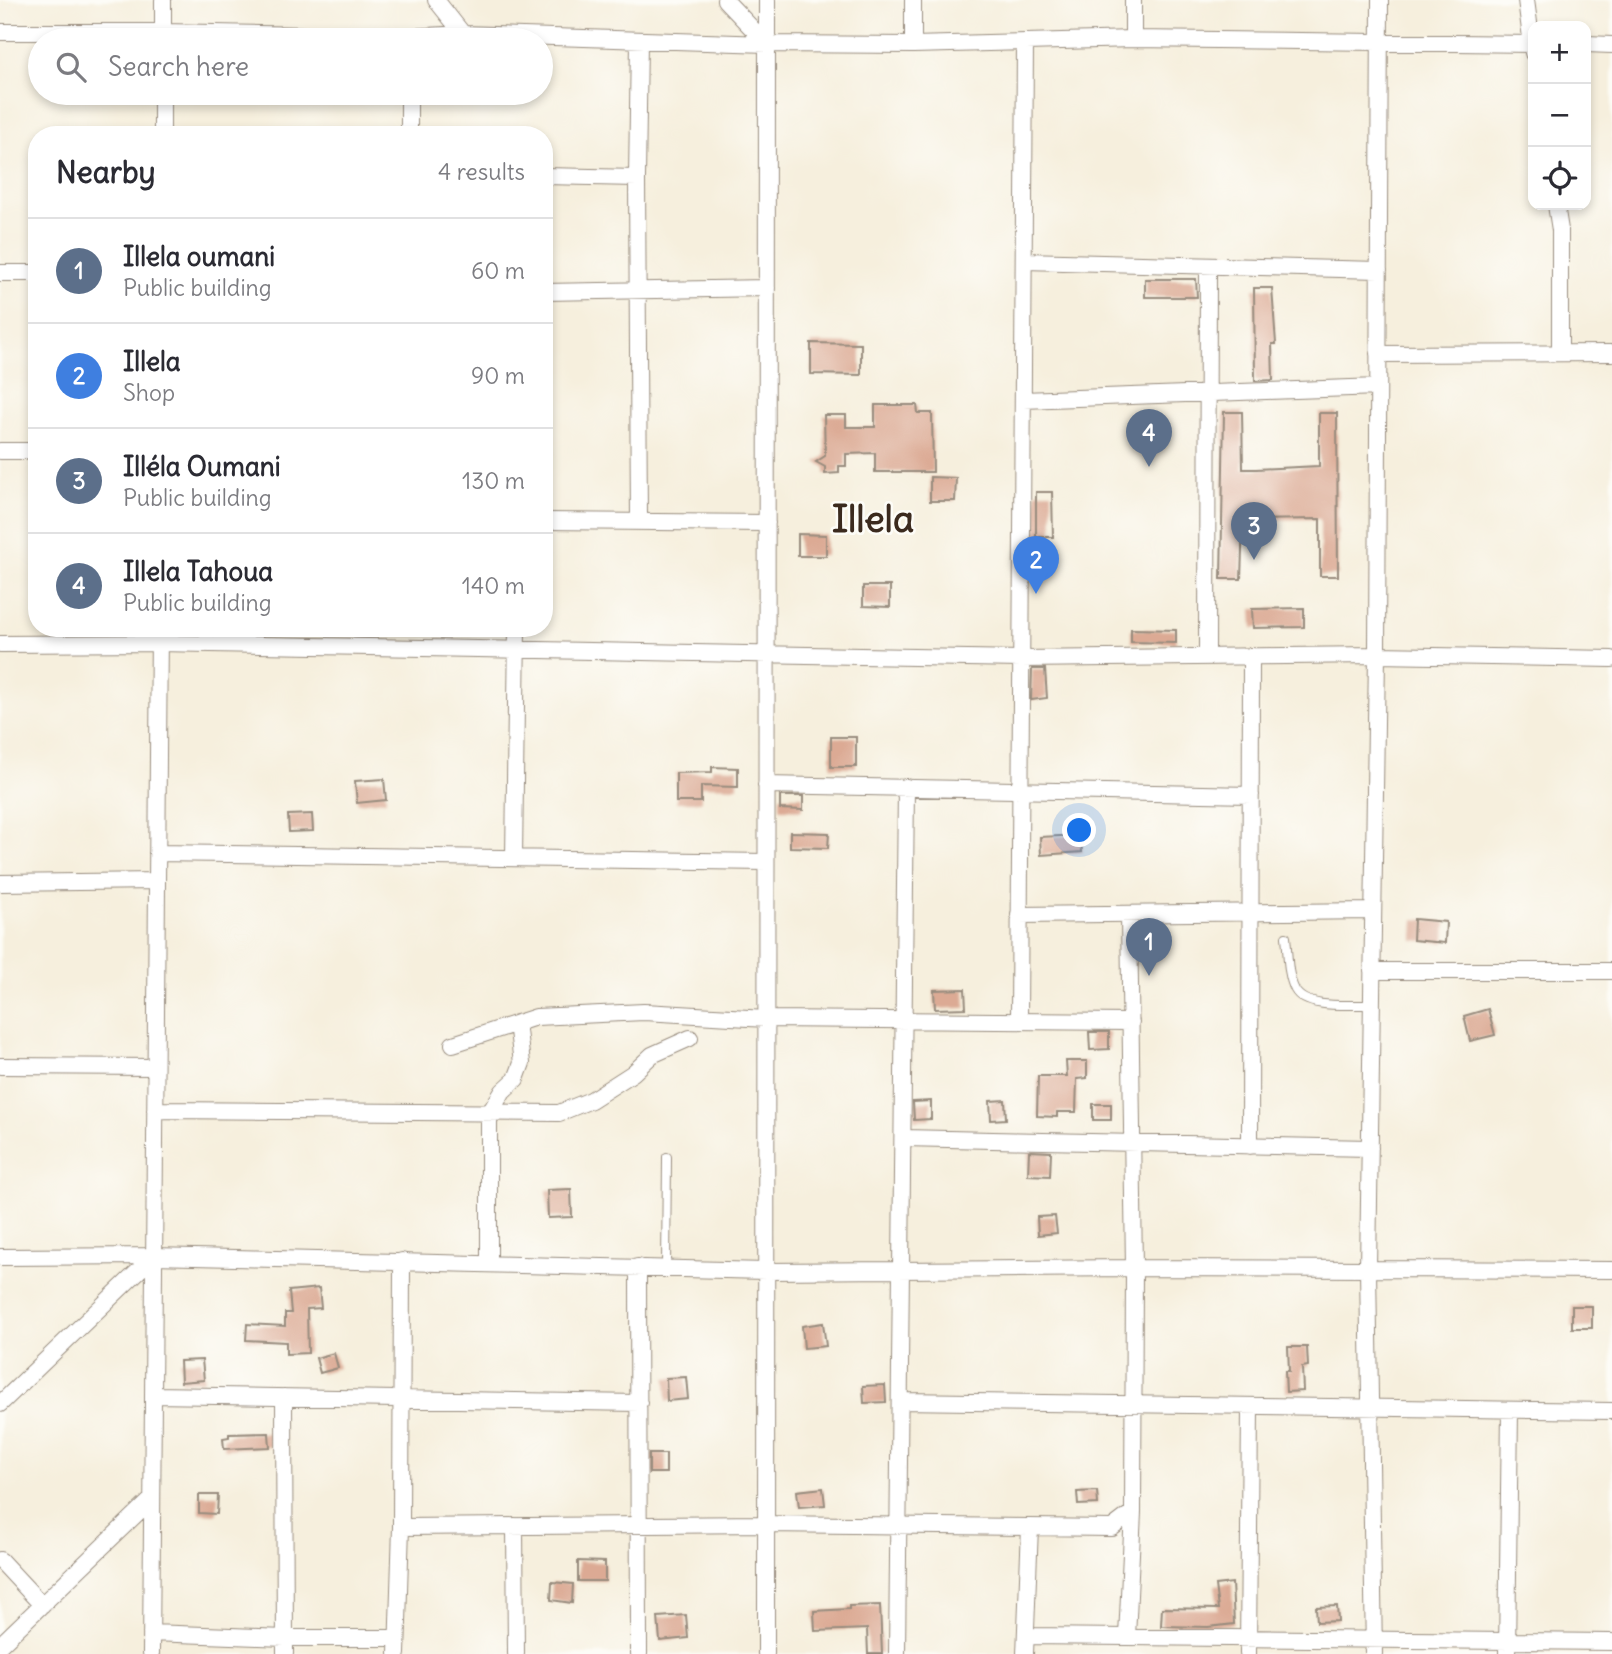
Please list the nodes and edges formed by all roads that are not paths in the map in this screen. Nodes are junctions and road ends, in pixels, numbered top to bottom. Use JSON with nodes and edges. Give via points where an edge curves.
{"nodes":[{"id":1,"x":163,"y":0,"type":"edge"},
{"id":2,"x":436,"y":0,"type":"edge"},
{"id":3,"x":725,"y":0,"type":"edge"},
{"id":4,"x":767,"y":0,"type":"edge"},
{"id":5,"x":913,"y":0,"type":"edge"},
{"id":6,"x":1133,"y":0,"type":"edge"},
{"id":7,"x":1380,"y":0,"type":"edge"},
{"id":8,"x":1526,"y":0,"type":"edge"},
{"id":9,"x":1529,"y":21,"type":"edge"},
{"id":10,"x":163,"y":28,"type":"edge"},
{"id":11,"x":458,"y":28,"type":"edge"},
{"id":12,"x":0,"y":32,"type":"edge"},
{"id":13,"x":28,"y":33,"type":"edge"},
{"id":14,"x":553,"y":38,"type":"edge"},
{"id":15,"x":1133,"y":38,"type":"junction"},
{"id":16,"x":639,"y":41,"type":"junction"},
{"id":17,"x":1025,"y":42,"type":"junction"},
{"id":18,"x":1380,"y":42,"type":"junction"},
{"id":19,"x":767,"y":44,"type":"junction"},
{"id":20,"x":1591,"y":44,"type":"edge"},
{"id":21,"x":1612,"y":44,"type":"edge"},
{"id":22,"x":913,"y":45,"type":"junction"},
{"id":23,"x":1528,"y":47,"type":"edge"},
{"id":24,"x":162,"y":105,"type":"edge"},
{"id":25,"x":408,"y":105,"type":"edge"},
{"id":26,"x":162,"y":126,"type":"edge"},
{"id":27,"x":408,"y":126,"type":"edge"},
{"id":28,"x":553,"y":176,"type":"edge"},
{"id":29,"x":637,"y":178,"type":"junction"},
{"id":30,"x":1557,"y":210,"type":"edge"},
{"id":31,"x":1024,"y":261,"type":"junction"},
{"id":32,"x":1208,"y":265,"type":"junction"},
{"id":33,"x":1379,"y":270,"type":"junction"},
{"id":34,"x":0,"y":273,"type":"edge"},
{"id":35,"x":28,"y":273,"type":"edge"},
{"id":36,"x":767,"y":288,"type":"junction"},
{"id":37,"x":637,"y":291,"type":"junction"},
{"id":38,"x":553,"y":292,"type":"edge"},
{"id":39,"x":1560,"y":353,"type":"junction"},
{"id":40,"x":1612,"y":353,"type":"edge"},
{"id":41,"x":1378,"y":354,"type":"junction"},
{"id":42,"x":1378,"y":387,"type":"junction"},
{"id":43,"x":1208,"y":394,"type":"junction"},
{"id":44,"x":1023,"y":400,"type":"junction"},
{"id":45,"x":0,"y":451,"type":"edge"},
{"id":46,"x":28,"y":451,"type":"edge"},
{"id":47,"x":553,"y":522,"type":"edge"},
{"id":48,"x":639,"y":522,"type":"junction"},
{"id":49,"x":766,"y":523,"type":"junction"},
{"id":50,"x":123,"y":637,"type":"edge"},
{"id":51,"x":158,"y":637,"type":"edge"},
{"id":52,"x":184,"y":637,"type":"edge"},
{"id":53,"x":289,"y":637,"type":"edge"},
{"id":54,"x":517,"y":637,"type":"edge"},
{"id":55,"x":0,"y":644,"type":"edge"},
{"id":56,"x":289,"y":645,"type":"junction"},
{"id":57,"x":517,"y":651,"type":"junction"},
{"id":58,"x":766,"y":654,"type":"junction"},
{"id":59,"x":1377,"y":655,"type":"junction"},
{"id":60,"x":1251,"y":656,"type":"junction"},
{"id":61,"x":1207,"y":657,"type":"junction"},
{"id":62,"x":1021,"y":659,"type":"junction"},
{"id":63,"x":1612,"y":659,"type":"edge"},
{"id":64,"x":766,"y":785,"type":"junction"},
{"id":65,"x":906,"y":788,"type":"junction"},
{"id":66,"x":1020,"y":790,"type":"junction"},
{"id":67,"x":1251,"y":794,"type":"junction"},
{"id":68,"x":157,"y":853,"type":"junction"},
{"id":69,"x":514,"y":858,"type":"junction"},
{"id":70,"x":766,"y":862,"type":"junction"},
{"id":71,"x":157,"y":881,"type":"junction"},
{"id":72,"x":0,"y":883,"type":"edge"},
{"id":73,"x":1373,"y":911,"type":"junction"},
{"id":74,"x":1250,"y":912,"type":"junction"},
{"id":75,"x":1129,"y":914,"type":"junction"},
{"id":76,"x":1019,"y":915,"type":"junction"},
{"id":77,"x":1286,"y":937,"type":"dead end"},
{"id":78,"x":1372,"y":971,"type":"junction"},
{"id":79,"x":1612,"y":971,"type":"edge"},
{"id":80,"x":1372,"y":1005,"type":"junction"},
{"id":81,"x":766,"y":1019,"type":"junction"},
{"id":82,"x":904,"y":1020,"type":"junction"},
{"id":83,"x":1019,"y":1021,"type":"junction"},
{"id":84,"x":517,"y":1023,"type":"junction"},
{"id":85,"x":1131,"y":1023,"type":"junction"},
{"id":86,"x":690,"y":1038,"type":"dead end"},
{"id":87,"x":453,"y":1044,"type":"dead end"},
{"id":88,"x":0,"y":1066,"type":"edge"},
{"id":89,"x":155,"y":1067,"type":"junction"},
{"id":90,"x":155,"y":1110,"type":"junction"},
{"id":91,"x":489,"y":1114,"type":"junction"},
{"id":92,"x":902,"y":1138,"type":"junction"},
{"id":93,"x":1132,"y":1143,"type":"junction"},
{"id":94,"x":1250,"y":1146,"type":"junction"},
{"id":95,"x":1370,"y":1148,"type":"junction"},
{"id":96,"x":667,"y":1157,"type":"dead end"},
{"id":97,"x":0,"y":1256,"type":"edge"},
{"id":98,"x":154,"y":1256,"type":"junction"},
{"id":99,"x":402,"y":1261,"type":"junction"},
{"id":100,"x":489,"y":1263,"type":"junction"},
{"id":101,"x":638,"y":1267,"type":"junction"},
{"id":102,"x":666,"y":1268,"type":"junction"},
{"id":103,"x":1134,"y":1268,"type":"junction"},
{"id":104,"x":901,"y":1269,"type":"junction"},
{"id":105,"x":1368,"y":1269,"type":"junction"},
{"id":106,"x":766,"y":1270,"type":"junction"},
{"id":107,"x":1612,"y":1270,"type":"edge"},
{"id":108,"x":153,"y":1395,"type":"junction"},
{"id":109,"x":284,"y":1397,"type":"junction"},
{"id":110,"x":401,"y":1398,"type":"junction"},
{"id":111,"x":900,"y":1401,"type":"junction"},
{"id":112,"x":639,"y":1403,"type":"junction"},
{"id":113,"x":0,"y":1404,"type":"edge"},
{"id":114,"x":1133,"y":1405,"type":"junction"},
{"id":115,"x":1250,"y":1407,"type":"junction"},
{"id":116,"x":1370,"y":1409,"type":"junction"},
{"id":117,"x":1510,"y":1410,"type":"junction"},
{"id":118,"x":1612,"y":1411,"type":"edge"},
{"id":119,"x":152,"y":1499,"type":"junction"},
{"id":120,"x":1133,"y":1512,"type":"junction"},
{"id":121,"x":766,"y":1524,"type":"junction"},
{"id":122,"x":640,"y":1525,"type":"junction"},
{"id":123,"x":515,"y":1526,"type":"junction"},
{"id":124,"x":899,"y":1526,"type":"junction"},
{"id":125,"x":401,"y":1527,"type":"junction"},
{"id":126,"x":1030,"y":1527,"type":"junction"},
{"id":127,"x":0,"y":1560,"type":"edge"},
{"id":128,"x":42,"y":1605,"type":"junction"},
{"id":129,"x":151,"y":1633,"type":"junction"},
{"id":130,"x":1026,"y":1636,"type":"junction"},
{"id":131,"x":1127,"y":1637,"type":"junction"},
{"id":132,"x":1612,"y":1642,"type":"edge"},
{"id":133,"x":0,"y":1645,"type":"edge"},
{"id":134,"x":285,"y":1646,"type":"edge"},
{"id":135,"x":397,"y":1646,"type":"edge"},
{"id":136,"x":1248,"y":1646,"type":"edge"},
{"id":137,"x":1374,"y":1647,"type":"edge"},
{"id":138,"x":1507,"y":1648,"type":"edge"},
{"id":139,"x":151,"y":1654,"type":"edge"},
{"id":140,"x":516,"y":1654,"type":"edge"},
{"id":141,"x":639,"y":1654,"type":"edge"},
{"id":142,"x":766,"y":1654,"type":"edge"},
{"id":143,"x":897,"y":1654,"type":"edge"},
{"id":144,"x":1025,"y":1654,"type":"edge"}],
"edges":[{"from":1,"to":10,"type":"street"},
{"from":2,"to":11,"type":"street"},
{"from":3,"to":19,"type":"street"},
{"from":4,"to":19,"type":"street"},
{"from":5,"to":22,"type":"street"},
{"from":6,"to":15,"type":"street"},
{"from":7,"to":18,"type":"street"},
{"from":8,"to":9,"type":"street"},
{"from":12,"to":13,"type":"street"},
{"from":14,"to":16,"type":"street"},
{"from":15,"to":17,"type":"street"},
{"from":15,"to":18,"type":"street"},
{"from":16,"to":19,"type":"street"},
{"from":16,"to":29,"type":"street"},
{"from":17,"to":22,"type":"street"},
{"from":17,"to":31,"type":"street"},
{"from":18,"to":23,"type":"street"},
{"from":18,"to":33,"type":"street"},
{"from":19,"to":22,"type":"street"},
{"from":19,"to":36,"type":"street"},
{"from":20,"to":21,"type":"street"},
{"from":24,"to":26,"type":"street"},
{"from":25,"to":27,"type":"street"},
{"from":28,"to":29,"type":"street"},
{"from":29,"to":37,"type":"street"},
{"from":30,"to":39,"type":"street"},
{"from":31,"to":32,"type":"street"},
{"from":31,"to":44,"type":"street"},
{"from":32,"to":33,"type":"street"},
{"from":32,"to":43,"type":"street"},
{"from":33,"to":41,"type":"street"},
{"from":34,"to":35,"type":"street"},
{"from":36,"to":37,"type":"street"},
{"from":36,"to":49,"type":"street"},
{"from":37,"to":38,"type":"street"},
{"from":37,"to":48,"type":"street"},
{"from":39,"to":40,"type":"street"},
{"from":39,"to":41,"type":"street"},
{"from":41,"to":42,"type":"street"},
{"from":42,"to":43,"type":"street"},
{"from":42,"to":59,"type":"street"},
{"from":43,"to":44,"type":"street"},
{"from":43,"to":61,"type":"street"},
{"from":44,"to":62,"type":"street"},
{"from":45,"to":46,"type":"street"},
{"from":47,"to":48,"type":"street"},
{"from":48,"to":49,"type":"street"},
{"from":49,"to":58,"type":"street"},
{"from":50,"to":55,"type":"street"},
{"from":51,"to":68,"type":"street"},
{"from":52,"to":56,"type":"street"},
{"from":53,"to":56,"type":"street"},
{"from":54,"to":57,"type":"street"},
{"from":56,"to":57,"type":"street"},
{"from":57,"to":58,"type":"street"},
{"from":57,"to":69,"type":"street"},
{"from":58,"to":62,"type":"street"},
{"from":58,"to":64,"type":"street"},
{"from":59,"to":60,"type":"street"},
{"from":59,"to":63,"type":"street"},
{"from":59,"to":73,"type":"street"},
{"from":60,"to":61,"type":"street"},
{"from":60,"to":67,"type":"street"},
{"from":61,"to":62,"type":"street"},
{"from":62,"to":66,"type":"street"},
{"from":64,"to":65,"type":"street"},
{"from":64,"to":70,"type":"street"},
{"from":65,"to":66,"type":"street"},
{"from":65,"to":82,"type":"street"},
{"from":66,"to":67,"type":"street"},
{"from":66,"to":76,"type":"street"},
{"from":67,"to":74,"type":"street"},
{"from":68,"to":69,"type":"street"},
{"from":68,"to":71,"type":"street"},
{"from":69,"to":70,"type":"street"},
{"from":70,"to":81,"type":"street"},
{"from":71,"to":72,"type":"street"},
{"from":71,"to":89,"type":"street"},
{"from":73,"to":74,"type":"street"},
{"from":73,"to":78,"type":"street"},
{"from":74,"to":75,"type":"street"},
{"from":74,"to":94,"type":"street"},
{"from":75,"to":76,"type":"street"},
{"from":75,"to":85,"type":"street"},
{"from":76,"to":83,"type":"street"},
{"from":77,"to":80,"type":"lane","via":[[1290,978],[1302,998],[1312,1003]]},
{"from":78,"to":79,"type":"street"},
{"from":78,"to":80,"type":"street"},
{"from":80,"to":95,"type":"street"},
{"from":81,"to":82,"type":"street"},
{"from":81,"to":84,"type":"street","via":[[644,1012],[536,1017]]},
{"from":81,"to":106,"type":"street"},
{"from":82,"to":83,"type":"street"},
{"from":82,"to":92,"type":"street"},
{"from":83,"to":85,"type":"street"},
{"from":84,"to":87,"type":"street"},
{"from":84,"to":91,"type":"street","via":[[522,1063],[516,1079]]},
{"from":85,"to":93,"type":"street"},
{"from":86,"to":91,"type":"street","via":[[652,1055],[591,1100],[559,1113]]},
{"from":88,"to":89,"type":"street"},
{"from":89,"to":90,"type":"street"},
{"from":90,"to":91,"type":"street"},
{"from":90,"to":98,"type":"street"},
{"from":91,"to":100,"type":"street"},
{"from":92,"to":93,"type":"street"},
{"from":92,"to":104,"type":"street"},
{"from":93,"to":94,"type":"street"},
{"from":93,"to":103,"type":"street"},
{"from":94,"to":95,"type":"street"},
{"from":95,"to":105,"type":"street"},
{"from":96,"to":102,"type":"lane"},
{"from":97,"to":98,"type":"street"},
{"from":98,"to":99,"type":"street"},
{"from":98,"to":108,"type":"street"},
{"from":98,"to":113,"type":"street"},
{"from":99,"to":100,"type":"street"},
{"from":99,"to":110,"type":"street"},
{"from":100,"to":101,"type":"street"},
{"from":101,"to":102,"type":"street"},
{"from":101,"to":112,"type":"street"},
{"from":102,"to":106,"type":"street"},
{"from":103,"to":104,"type":"street"},
{"from":103,"to":105,"type":"street"},
{"from":103,"to":114,"type":"street"},
{"from":104,"to":106,"type":"street"},
{"from":104,"to":111,"type":"street"},
{"from":105,"to":107,"type":"street"},
{"from":105,"to":116,"type":"street"},
{"from":106,"to":121,"type":"street"},
{"from":108,"to":109,"type":"street"},
{"from":108,"to":119,"type":"street"},
{"from":109,"to":110,"type":"street"},
{"from":109,"to":134,"type":"street"},
{"from":110,"to":112,"type":"street"},
{"from":110,"to":125,"type":"street"},
{"from":111,"to":114,"type":"street"},
{"from":111,"to":124,"type":"street"},
{"from":112,"to":122,"type":"street"},
{"from":114,"to":115,"type":"street"},
{"from":114,"to":120,"type":"street"},
{"from":115,"to":116,"type":"street"},
{"from":115,"to":136,"type":"street"},
{"from":116,"to":117,"type":"street"},
{"from":116,"to":137,"type":"street"},
{"from":117,"to":118,"type":"street"},
{"from":117,"to":138,"type":"street"},
{"from":119,"to":128,"type":"street"},
{"from":119,"to":129,"type":"street"},
{"from":120,"to":126,"type":"street","via":[[1112,1528]]},
{"from":120,"to":131,"type":"street"},
{"from":121,"to":122,"type":"street"},
{"from":121,"to":124,"type":"street"},
{"from":121,"to":142,"type":"street"},
{"from":122,"to":123,"type":"street"},
{"from":122,"to":141,"type":"street"},
{"from":123,"to":125,"type":"street"},
{"from":123,"to":140,"type":"street"},
{"from":124,"to":126,"type":"street"},
{"from":124,"to":143,"type":"street"},
{"from":125,"to":135,"type":"street"},
{"from":126,"to":130,"type":"street"},
{"from":127,"to":128,"type":"street"},
{"from":128,"to":133,"type":"street"},
{"from":129,"to":134,"type":"street"},
{"from":129,"to":139,"type":"street"},
{"from":130,"to":131,"type":"street"},
{"from":130,"to":144,"type":"street"},
{"from":131,"to":136,"type":"street"},
{"from":132,"to":138,"type":"street"},
{"from":134,"to":135,"type":"street"},
{"from":136,"to":137,"type":"street"},
{"from":137,"to":138,"type":"street"}]}
